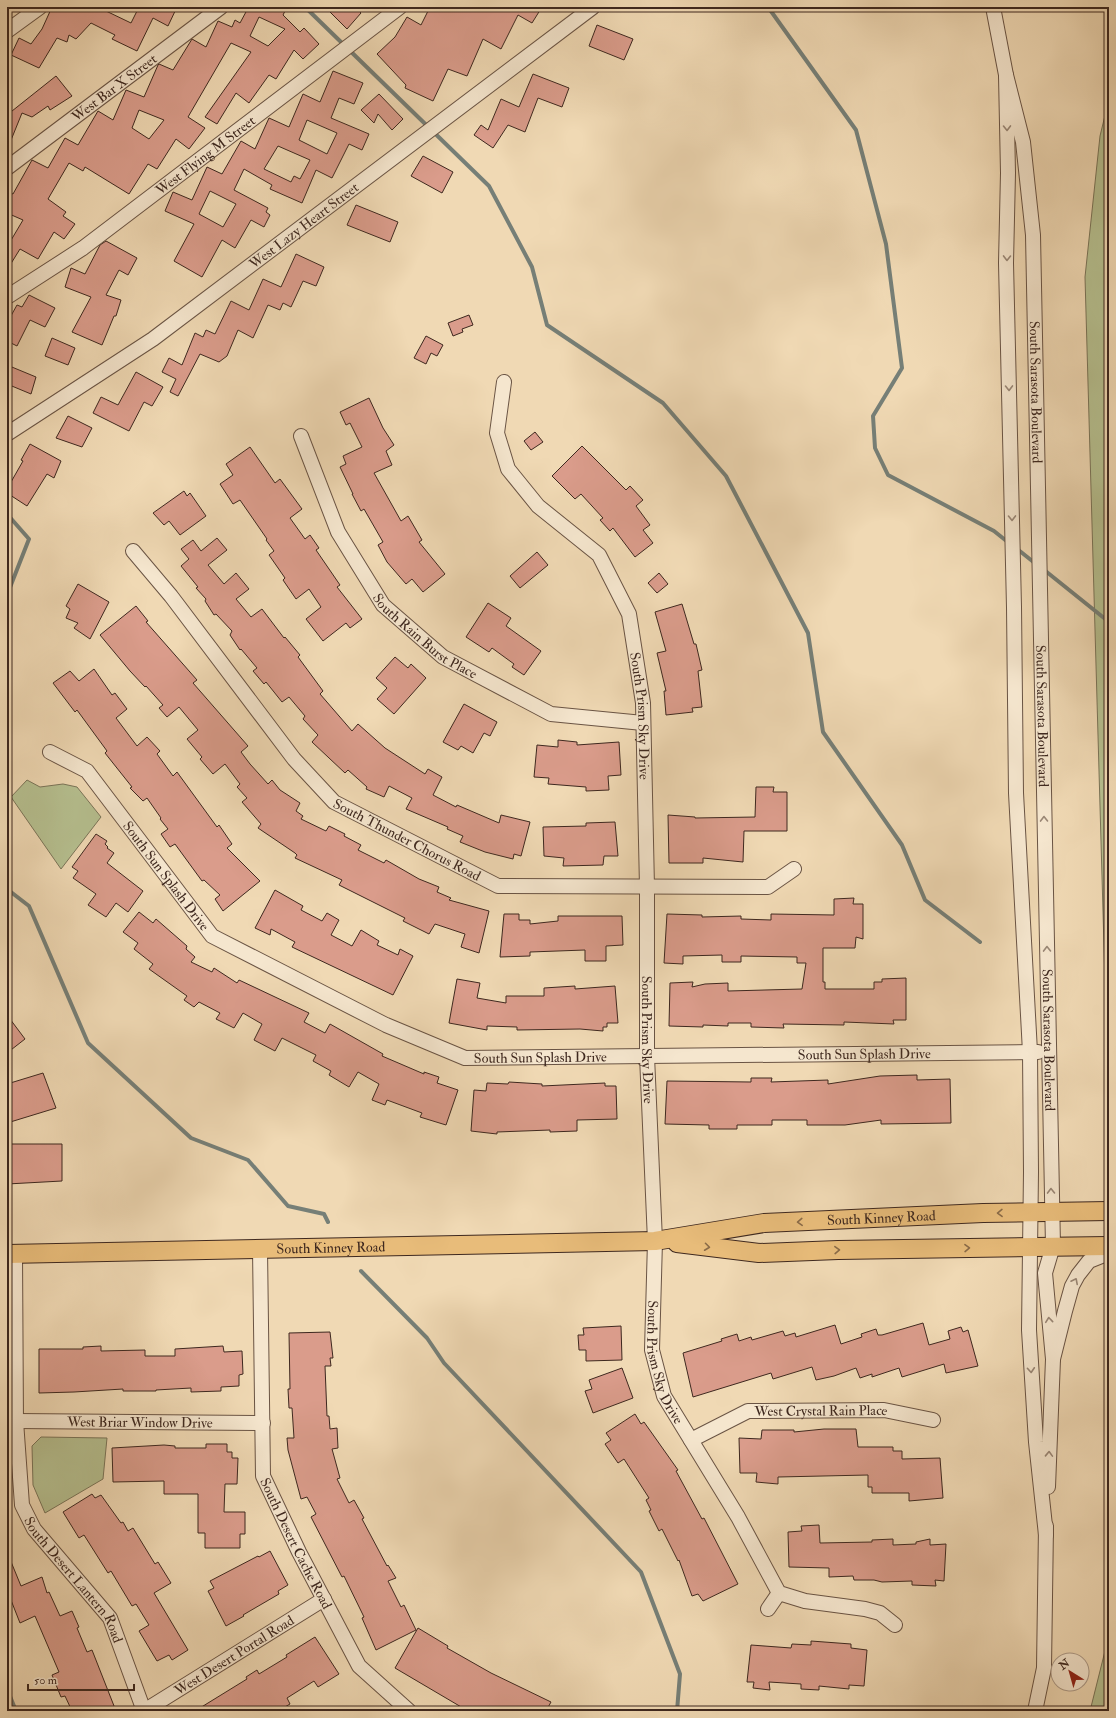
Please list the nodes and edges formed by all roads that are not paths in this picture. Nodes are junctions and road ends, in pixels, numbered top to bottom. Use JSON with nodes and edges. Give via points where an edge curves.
{"nodes":[{"id":1,"x":40,"y":7,"type":"edge"},
{"id":2,"x":221,"y":7,"type":"edge"},
{"id":3,"x":400,"y":7,"type":"edge"},
{"id":4,"x":593,"y":7,"type":"edge"},
{"id":5,"x":993,"y":7,"type":"edge"},
{"id":6,"x":7,"y":32,"type":"edge"},
{"id":7,"x":1006,"y":75,"type":"junction"},
{"id":8,"x":7,"y":168,"type":"edge"},
{"id":9,"x":7,"y":297,"type":"edge"},
{"id":10,"x":504,"y":382,"type":"dead end"},
{"id":11,"x":7,"y":434,"type":"edge"},
{"id":12,"x":301,"y":436,"type":"dead end"},
{"id":13,"x":133,"y":551,"type":"dead end"},
{"id":14,"x":643,"y":723,"type":"junction"},
{"id":15,"x":50,"y":752,"type":"dead end"},
{"id":16,"x":794,"y":868,"type":"dead end"},
{"id":17,"x":647,"y":887,"type":"junction"},
{"id":18,"x":1030,"y":1052,"type":"junction"},
{"id":19,"x":1049,"y":1052,"type":"junction"},
{"id":20,"x":647,"y":1056,"type":"junction"},
{"id":21,"x":1109,"y":1211,"type":"edge"},
{"id":22,"x":1030,"y":1212,"type":"junction"},
{"id":23,"x":1052,"y":1212,"type":"junction"},
{"id":24,"x":655,"y":1241,"type":"junction"},
{"id":25,"x":1053,"y":1246,"type":"junction"},
{"id":26,"x":1109,"y":1246,"type":"edge"},
{"id":27,"x":1030,"y":1248,"type":"junction"},
{"id":28,"x":260,"y":1249,"type":"junction"},
{"id":29,"x":1109,"y":1253,"type":"edge"},
{"id":30,"x":11,"y":1254,"type":"edge"},
{"id":31,"x":1053,"y":1359,"type":"junction"},
{"id":32,"x":933,"y":1420,"type":"dead end"},
{"id":33,"x":16,"y":1421,"type":"junction"},
{"id":34,"x":263,"y":1424,"type":"junction"},
{"id":35,"x":691,"y":1440,"type":"junction"},
{"id":36,"x":1046,"y":1535,"type":"junction"},
{"id":37,"x":779,"y":1593,"type":"junction"},
{"id":38,"x":324,"y":1599,"type":"junction"},
{"id":39,"x":768,"y":1608,"type":"dead end"},
{"id":40,"x":895,"y":1625,"type":"dead end"},
{"id":41,"x":144,"y":1711,"type":"edge"},
{"id":42,"x":410,"y":1711,"type":"edge"},
{"id":43,"x":1035,"y":1711,"type":"edge"}],
"edges":[{"from":1,"to":6,"type":"street"},
{"from":2,"to":8,"type":"street","name":"West Bar X Street"},
{"from":3,"to":9,"type":"street","name":"West Flying M Street","via":[[83,248]]},
{"from":4,"to":11,"type":"street","name":"West Lazy Heart Street","via":[[153,339]]},
{"from":5,"to":7,"type":"street","name":"South Sarasota Boulevard"},
{"from":7,"to":18,"type":"street","name":"South Sarasota Boulevard","one_way":true,"via":[[1006,263],[1016,793]]},
{"from":19,"to":7,"type":"street","name":"South Sarasota Boulevard","one_way":true,"via":[[1032,235],[1023,142]]},
{"from":10,"to":14,"type":"street","name":"South Prism Sky Drive","via":[[497,434],[508,469],[538,506],[599,555],[629,614],[643,703]]},
{"from":12,"to":14,"type":"street","name":"South Rain Burst Place","via":[[338,532],[383,604],[443,657],[551,714]]},
{"from":13,"to":17,"type":"street","name":"South Thunder Chorus Road","via":[[172,596],[294,759],[334,802],[498,886]]},
{"from":14,"to":17,"type":"street","name":"South Prism Sky Drive"},
{"from":15,"to":20,"type":"street","name":"South Sun Splash Drive","via":[[87,771],[212,936],[386,1025],[465,1058]]},
{"from":16,"to":17,"type":"street","name":"South Thunder Chorus Road","via":[[768,887]]},
{"from":17,"to":20,"type":"street","name":"South Prism Sky Drive"},
{"from":18,"to":19,"type":"street","name":"South Sun Splash Drive"},
{"from":18,"to":20,"type":"street","name":"South Sun Splash Drive"},
{"from":18,"to":22,"type":"street","name":"South Sarasota Boulevard"},
{"from":23,"to":19,"type":"street","name":"South Sarasota Boulevard","one_way":true},
{"from":20,"to":24,"type":"street","name":"South Prism Sky Drive"},
{"from":21,"to":23,"type":"main road","name":"South Kinney Road"},
{"from":22,"to":23,"type":"main road","name":"South Kinney Road"},
{"from":22,"to":24,"type":"main road","name":"South Kinney Road","one_way":true,"via":[[764,1223]]},
{"from":22,"to":27,"type":"street","name":"South Sarasota Boulevard"},
{"from":23,"to":25,"type":"street","name":"South Sarasota Boulevard"},
{"from":24,"to":27,"type":"main road","name":"South Kinney Road","one_way":true,"via":[[759,1253]]},
{"from":24,"to":28,"type":"main road","name":"South Kinney Road"},
{"from":24,"to":35,"type":"street","name":"South Prism Sky Drive","via":[[652,1350],[664,1396]]},
{"from":25,"to":26,"type":"main road","name":"South Kinney Road"},
{"from":25,"to":27,"type":"main road","name":"South Kinney Road"},
{"from":31,"to":25,"type":"street","name":"South Sarasota Boulevard","one_way":true,"via":[[1045,1273]]},
{"from":27,"to":36,"type":"street","name":"South Sarasota Boulevard","one_way":true,"via":[[1029,1330],[1036,1442]]},
{"from":28,"to":30,"type":"main road","name":"South Kinney Road"},
{"from":28,"to":34,"type":"street","name":"South Desert Cache Road"},
{"from":31,"to":29,"type":"street","one_way":true,"via":[[1064,1310],[1075,1280],[1089,1261]]},
{"from":30,"to":33,"type":"street","name":"South Desert Lantern Road"},
{"from":36,"to":31,"type":"street","one_way":true},
{"from":32,"to":35,"type":"street","name":"West Crystal Rain Place","via":[[884,1410],[748,1411]]},
{"from":33,"to":34,"type":"street","name":"West Briar Window Drive"},
{"from":33,"to":41,"type":"street","name":"South Desert Lantern Road","via":[[22,1505],[34,1528],[110,1618]]},
{"from":34,"to":38,"type":"street","name":"South Desert Cache Road","via":[[263,1476]]},
{"from":35,"to":37,"type":"street","name":"South Prism Sky Drive","via":[[738,1517]]},
{"from":36,"to":43,"type":"street","via":[[1044,1668]]},
{"from":37,"to":39,"type":"street"},
{"from":37,"to":40,"type":"street","via":[[805,1601],[866,1609],[880,1613]]},
{"from":38,"to":41,"type":"street","name":"West Desert Portal Road"},
{"from":38,"to":42,"type":"street","name":"South Desert Cache Road","via":[[359,1666]]}]}
